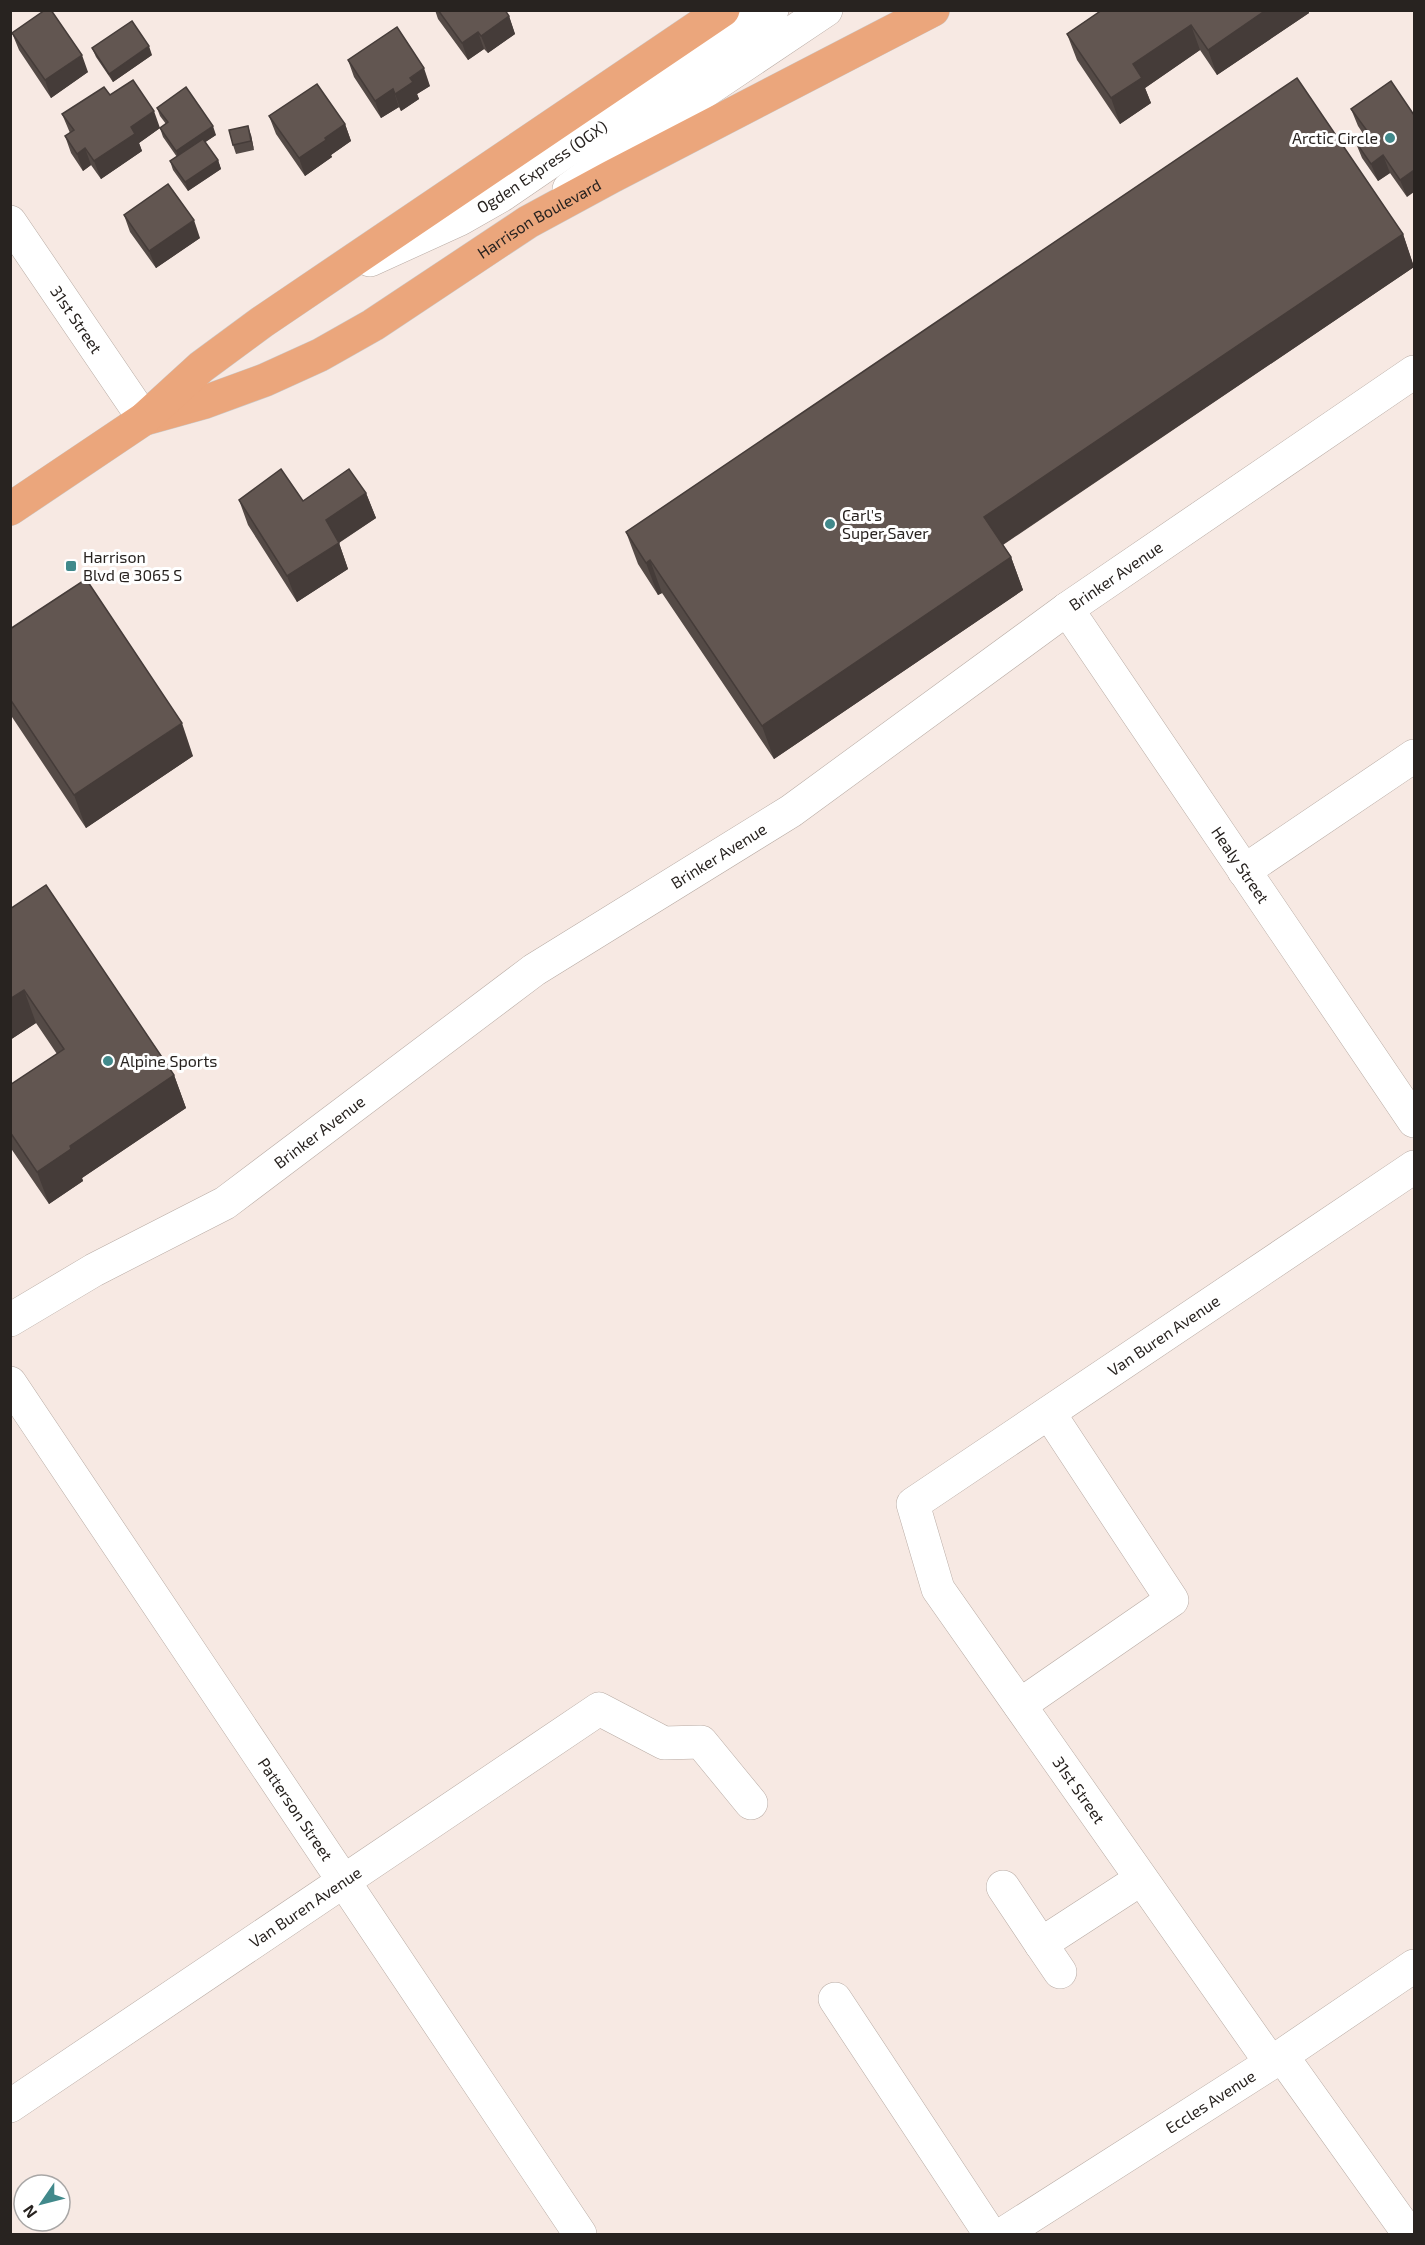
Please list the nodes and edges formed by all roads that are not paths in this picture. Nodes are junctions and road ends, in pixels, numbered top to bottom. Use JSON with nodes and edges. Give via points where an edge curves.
{"nodes":[{"id":1,"x":723,"y":10,"type":"edge"},
{"id":2,"x":772,"y":10,"type":"edge"},
{"id":3,"x":826,"y":10,"type":"edge"},
{"id":4,"x":933,"y":10,"type":"edge"},
{"id":5,"x":10,"y":222,"type":"edge"},
{"id":6,"x":528,"y":222,"type":"junction"},
{"id":7,"x":298,"y":297,"type":"junction"},
{"id":8,"x":1414,"y":372,"type":"edge"},
{"id":9,"x":144,"y":419,"type":"junction"},
{"id":10,"x":10,"y":509,"type":"edge"},
{"id":11,"x":1067,"y":609,"type":"junction"},
{"id":12,"x":1414,"y":756,"type":"edge"},
{"id":13,"x":1245,"y":871,"type":"junction"},
{"id":14,"x":1414,"y":1121,"type":"edge"},
{"id":15,"x":1414,"y":1167,"type":"edge"},
{"id":16,"x":10,"y":1320,"type":"edge"},
{"id":17,"x":10,"y":1383,"type":"edge"},
{"id":18,"x":1049,"y":1413,"type":"junction"},
{"id":19,"x":913,"y":1504,"type":"joint"},
{"id":20,"x":1020,"y":1705,"type":"junction"},
{"id":21,"x":751,"y":1803,"type":"dead end"},
{"id":22,"x":1141,"y":1879,"type":"junction"},
{"id":23,"x":344,"y":1881,"type":"junction"},
{"id":24,"x":1003,"y":1887,"type":"dead end"},
{"id":25,"x":1041,"y":1944,"type":"junction"},
{"id":26,"x":1414,"y":1966,"type":"edge"},
{"id":27,"x":1060,"y":1972,"type":"dead end"},
{"id":28,"x":835,"y":1999,"type":"dead end"},
{"id":29,"x":1277,"y":2059,"type":"junction"},
{"id":30,"x":10,"y":2106,"type":"edge"},
{"id":31,"x":580,"y":2235,"type":"edge"},
{"id":32,"x":990,"y":2235,"type":"edge"},
{"id":33,"x":1003,"y":2235,"type":"edge"},
{"id":34,"x":1409,"y":2235,"type":"edge"}],
"edges":[{"from":1,"to":7,"type":"main road","name":"Harrison Boulevard"},
{"from":2,"to":7,"type":"street","name":"Ogden Express (OGX)","via":[[502,195]]},
{"from":3,"to":6,"type":"street","name":"Ogden Express (OGX)","via":[[621,149]]},
{"from":4,"to":6,"type":"main road","name":"Harrison Boulevard"},
{"from":5,"to":9,"type":"street","name":"31st Street"},
{"from":6,"to":9,"type":"main road","name":"Harrison Boulevard","via":[[374,325],[320,354],[265,380]]},
{"from":7,"to":9,"type":"main road","name":"Harrison Boulevard","via":[[210,360]]},
{"from":8,"to":11,"type":"street","name":"Brinker Avenue"},
{"from":9,"to":10,"type":"main road","name":"Harrison Boulevard"},
{"from":11,"to":13,"type":"street","name":"Healy Street"},
{"from":11,"to":16,"type":"street","name":"Brinker Avenue","via":[[791,811],[534,970],[225,1203],[94,1270]]},
{"from":12,"to":13,"type":"street"},
{"from":13,"to":14,"type":"street","name":"Healy Street"},
{"from":15,"to":18,"type":"street","name":"Van Buren Avenue"},
{"from":17,"to":23,"type":"street","name":"Patterson Street"},
{"from":18,"to":19,"type":"street","name":"Van Buren Avenue"},
{"from":18,"to":20,"type":"street","via":[[1172,1600]]},
{"from":19,"to":20,"type":"street","name":"31st Street","via":[[938,1589]]},
{"from":20,"to":22,"type":"street","name":"31st Street"},
{"from":21,"to":23,"type":"street","name":"Van Buren Avenue","via":[[701,1742],[664,1743],[599,1709]]},
{"from":22,"to":25,"type":"street"},
{"from":22,"to":29,"type":"street","name":"31st Street"},
{"from":23,"to":30,"type":"street","name":"Van Buren Avenue"},
{"from":23,"to":31,"type":"street","name":"Patterson Street"},
{"from":24,"to":25,"type":"street"},
{"from":25,"to":27,"type":"street"},
{"from":26,"to":29,"type":"street","name":"Eccles Avenue"},
{"from":28,"to":32,"type":"street"},
{"from":29,"to":33,"type":"street","name":"Eccles Avenue"},
{"from":29,"to":34,"type":"street","name":"31st Street"}]}
